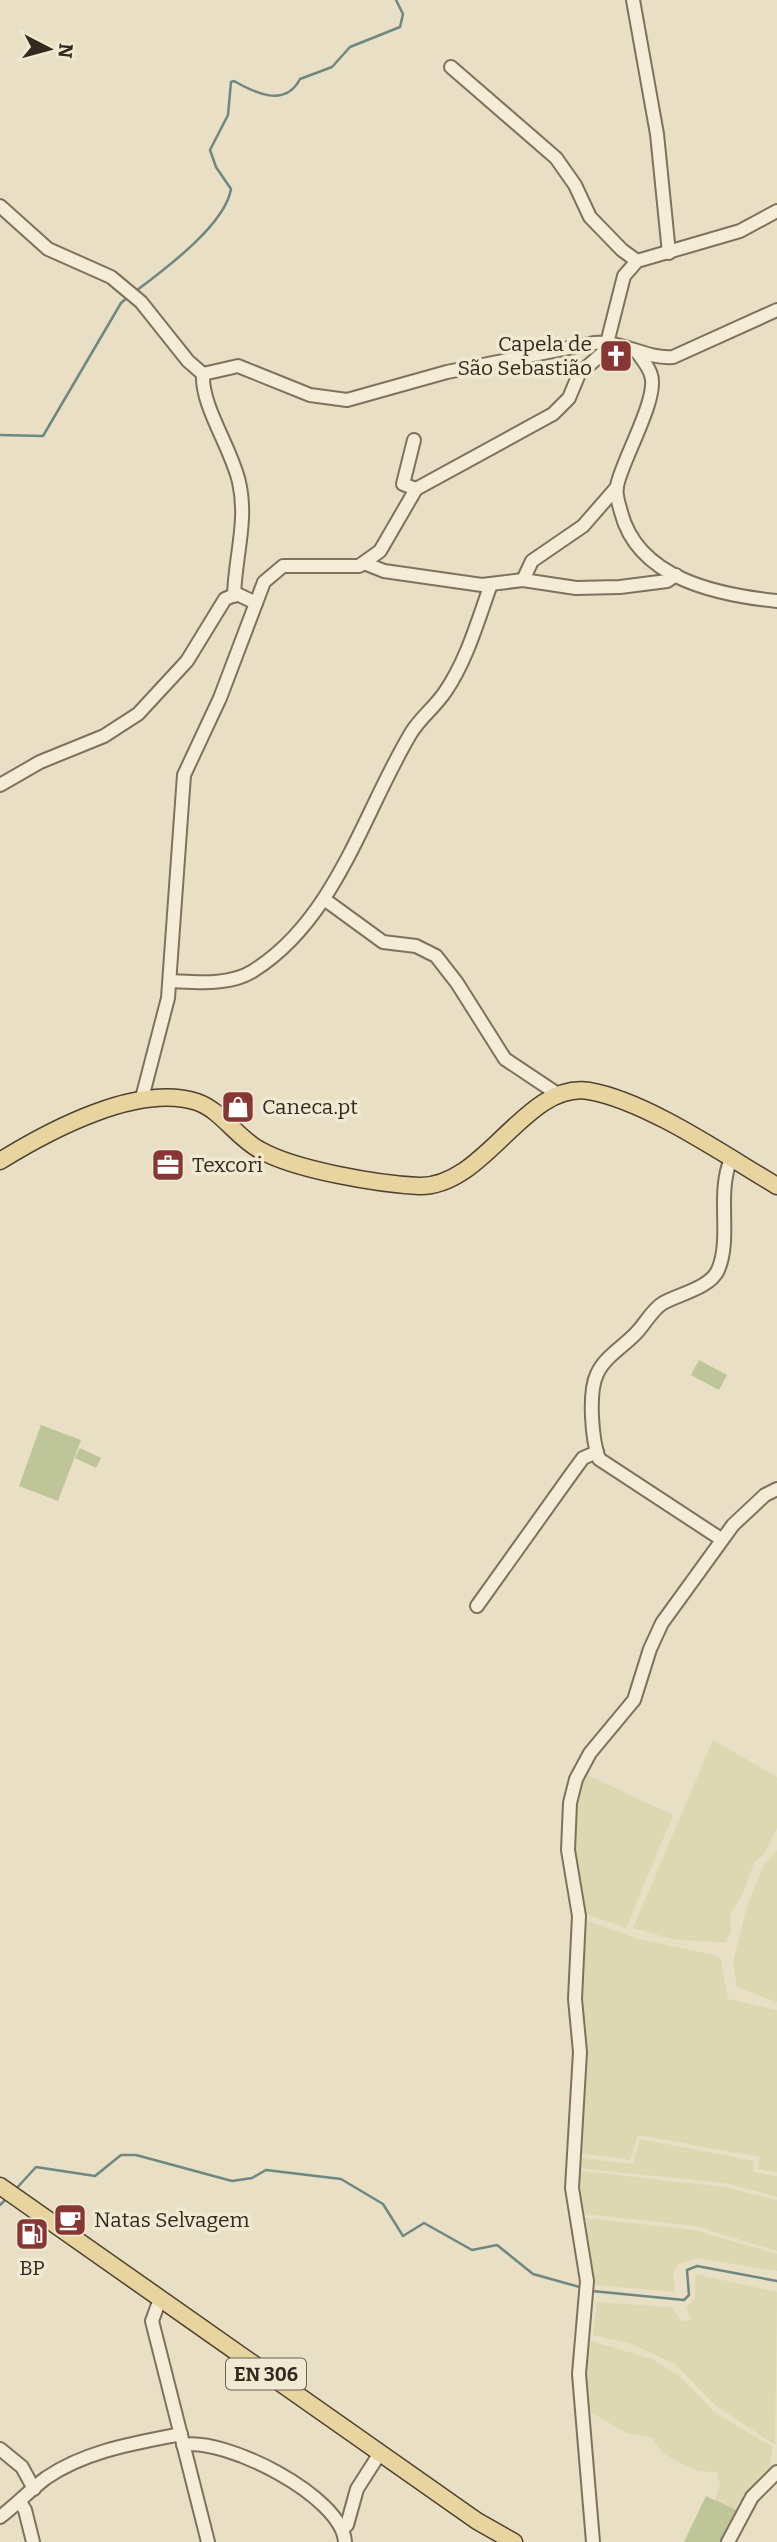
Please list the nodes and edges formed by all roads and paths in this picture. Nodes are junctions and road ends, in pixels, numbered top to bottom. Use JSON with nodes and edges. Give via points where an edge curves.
{"nodes":[{"id":1,"x":633,"y":0,"type":"edge"},
{"id":2,"x":451,"y":67,"type":"dead end"},
{"id":3,"x":0,"y":206,"type":"edge"},
{"id":4,"x":777,"y":211,"type":"edge"},
{"id":5,"x":669,"y":253,"type":"junction"},
{"id":6,"x":637,"y":261,"type":"junction"},
{"id":7,"x":777,"y":310,"type":"edge"},
{"id":8,"x":610,"y":341,"type":"junction"},
{"id":9,"x":637,"y":352,"type":"junction"},
{"id":10,"x":673,"y":357,"type":"junction"},
{"id":11,"x":203,"y":374,"type":"junction"},
{"id":12,"x":652,"y":377,"type":"junction"},
{"id":13,"x":414,"y":440,"type":"dead end"},
{"id":14,"x":617,"y":487,"type":"junction"},
{"id":15,"x":416,"y":489,"type":"junction"},
{"id":16,"x":364,"y":563,"type":"junction"},
{"id":17,"x":676,"y":575,"type":"junction"},
{"id":18,"x":523,"y":580,"type":"junction"},
{"id":19,"x":491,"y":584,"type":"junction"},
{"id":20,"x":234,"y":596,"type":"junction"},
{"id":21,"x":777,"y":601,"type":"edge"},
{"id":22,"x":256,"y":603,"type":"junction"},
{"id":23,"x":0,"y":785,"type":"edge"},
{"id":24,"x":324,"y":899,"type":"junction"},
{"id":25,"x":170,"y":981,"type":"junction"},
{"id":26,"x":559,"y":1095,"type":"junction"},
{"id":27,"x":142,"y":1098,"type":"junction"},
{"id":28,"x":731,"y":1159,"type":"junction"},
{"id":29,"x":0,"y":1161,"type":"edge"},
{"id":30,"x":777,"y":1186,"type":"edge"},
{"id":31,"x":597,"y":1452,"type":"junction"},
{"id":32,"x":777,"y":1489,"type":"edge"},
{"id":33,"x":721,"y":1539,"type":"junction"},
{"id":34,"x":477,"y":1606,"type":"dead end"},
{"id":35,"x":2,"y":2187,"type":"edge"},
{"id":36,"x":160,"y":2299,"type":"junction"},
{"id":37,"x":182,"y":2440,"type":"junction"},
{"id":38,"x":0,"y":2449,"type":"edge"},
{"id":39,"x":380,"y":2453,"type":"junction"},
{"id":40,"x":777,"y":2472,"type":"edge"},
{"id":41,"x":34,"y":2489,"type":"junction"},
{"id":42,"x":20,"y":2502,"type":"junction"},
{"id":43,"x":0,"y":2517,"type":"edge"},
{"id":44,"x":342,"y":2528,"type":"junction"},
{"id":45,"x":33,"y":2542,"type":"edge"},
{"id":46,"x":208,"y":2542,"type":"edge"},
{"id":47,"x":345,"y":2542,"type":"edge"},
{"id":48,"x":514,"y":2542,"type":"edge"},
{"id":49,"x":593,"y":2542,"type":"edge"},
{"id":50,"x":728,"y":2542,"type":"edge"}],
"edges":[{"from":1,"to":5,"type":"street","via":[[657,134]]},
{"from":2,"to":6,"type":"street","via":[[556,158],[590,217]]},
{"from":3,"to":11,"type":"street","via":[[48,250],[111,276],[141,302]]},
{"from":4,"to":5,"type":"street","via":[[740,231]]},
{"from":5,"to":6,"type":"street"},
{"from":6,"to":8,"type":"street","via":[[624,276]]},
{"from":7,"to":10,"type":"street"},
{"from":8,"to":9,"type":"street"},
{"from":8,"to":11,"type":"street","via":[[447,372],[347,400],[310,395],[238,366]]},
{"from":8,"to":15,"type":"street","via":[[579,374],[569,398],[553,414]]},
{"from":9,"to":10,"type":"street"},
{"from":9,"to":12,"type":"street"},
{"from":10,"to":12,"type":"street"},
{"from":11,"to":20,"type":"street","via":[[207,402],[234,460],[240,485],[244,515]]},
{"from":12,"to":14,"type":"street","via":[[650,396]]},
{"from":13,"to":15,"type":"street","via":[[403,484]]},
{"from":14,"to":17,"type":"street","via":[[625,526],[635,543],[662,569]]},
{"from":14,"to":18,"type":"street","via":[[583,526],[532,561]]},
{"from":15,"to":16,"type":"street","via":[[380,551]]},
{"from":16,"to":19,"type":"street","via":[[424,578]]},
{"from":16,"to":22,"type":"street","via":[[283,566],[264,582]]},
{"from":17,"to":18,"type":"street","via":[[667,581],[587,588]]},
{"from":17,"to":21,"type":"street","via":[[729,596]]},
{"from":18,"to":19,"type":"street"},
{"from":19,"to":24,"type":"street","via":[[471,640],[445,692],[412,731]]},
{"from":20,"to":22,"type":"street"},
{"from":20,"to":23,"type":"street","via":[[225,600],[187,661],[138,714],[104,736],[40,762]]},
{"from":22,"to":25,"type":"street","via":[[181,785]]},
{"from":24,"to":25,"type":"street","via":[[279,950],[251,972],[214,983]]},
{"from":24,"to":26,"type":"street","via":[[383,942],[416,946],[436,956],[505,1059]]},
{"from":25,"to":27,"type":"street","via":[[166,1014]]},
{"from":26,"to":27,"type":"main road","via":[[465,1170],[435,1185],[418,1186],[286,1161],[251,1145],[201,1103],[158,1095]]},
{"from":26,"to":28,"type":"main road","via":[[588,1091],[618,1100]]},
{"from":27,"to":29,"type":"main road","via":[[72,1123]]},
{"from":28,"to":30,"type":"main road"},
{"from":28,"to":31,"type":"street","via":[[726,1170],[723,1246],[717,1272],[706,1283],[659,1305],[597,1373],[593,1444]]},
{"from":31,"to":33,"type":"street","via":[[599,1459]]},
{"from":31,"to":34,"type":"street","via":[[583,1458]]},
{"from":32,"to":33,"type":"street","via":[[765,1495]]},
{"from":33,"to":49,"type":"street","via":[[662,1623],[634,1700],[590,1753],[576,1779],[570,1804],[568,1850],[579,1916],[575,1999],[580,2052],[572,2188],[587,2281],[579,2374]]},
{"from":35,"to":36,"type":"main road","number":"EN 306"},
{"from":36,"to":37,"type":"street","via":[[152,2321]]},
{"from":36,"to":39,"type":"main road","number":"EN 306"},
{"from":37,"to":41,"type":"street","via":[[116,2447],[66,2467]]},
{"from":37,"to":44,"type":"street","via":[[280,2471]]},
{"from":37,"to":46,"type":"street"},
{"from":38,"to":41,"type":"street","via":[[22,2467]]},
{"from":39,"to":44,"type":"street","via":[[357,2489],[347,2525]]},
{"from":39,"to":48,"type":"main road","number":"EN 306"},
{"from":40,"to":50,"type":"street","via":[[752,2497]]},
{"from":41,"to":42,"type":"street"},
{"from":42,"to":43,"type":"street"},
{"from":42,"to":45,"type":"street"},
{"from":44,"to":47,"type":"street"}]}
